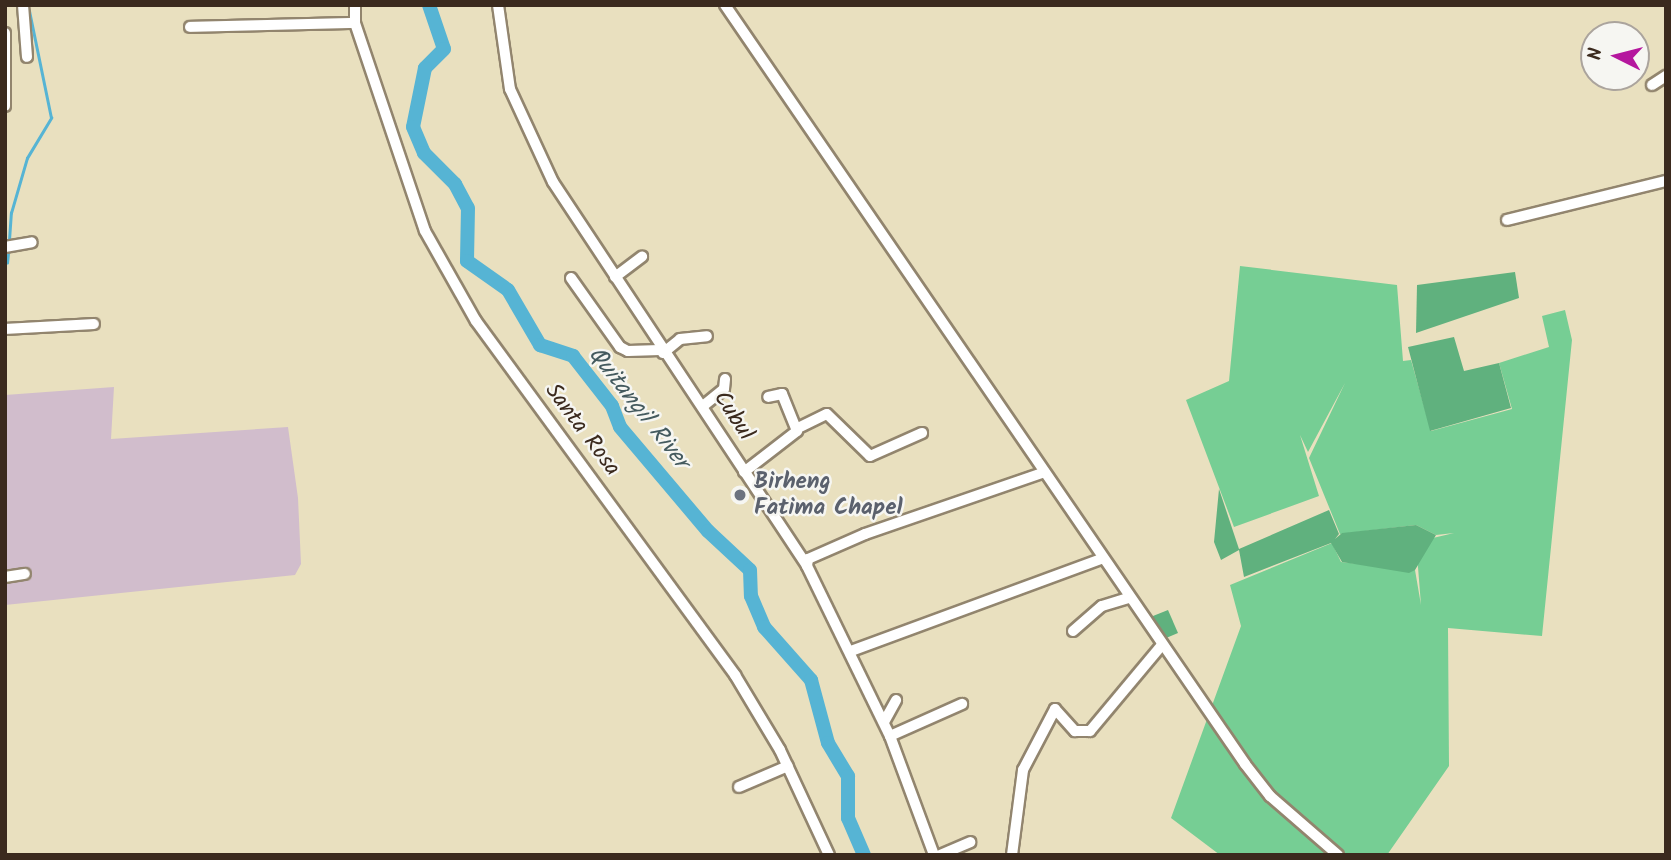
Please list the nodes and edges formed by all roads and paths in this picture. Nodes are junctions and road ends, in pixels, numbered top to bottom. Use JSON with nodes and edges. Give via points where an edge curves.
{"nodes":[{"id":1,"x":23,"y":5,"type":"edge"},
{"id":2,"x":355,"y":5,"type":"edge"},
{"id":3,"x":498,"y":5,"type":"edge"},
{"id":4,"x":725,"y":5,"type":"edge"},
{"id":5,"x":355,"y":23,"type":"junction"},
{"id":6,"x":190,"y":27,"type":"dead end"},
{"id":7,"x":5,"y":33,"type":"edge"},
{"id":8,"x":27,"y":57,"type":"dead end"},
{"id":9,"x":1666,"y":76,"type":"edge"},
{"id":10,"x":1652,"y":85,"type":"dead end"},
{"id":11,"x":5,"y":106,"type":"edge"},
{"id":12,"x":1666,"y":181,"type":"edge"},
{"id":13,"x":1507,"y":220,"type":"dead end"},
{"id":14,"x":32,"y":242,"type":"dead end"},
{"id":15,"x":5,"y":247,"type":"edge"},
{"id":16,"x":642,"y":257,"type":"dead end"},
{"id":17,"x":615,"y":277,"type":"junction"},
{"id":18,"x":571,"y":278,"type":"dead end"},
{"id":19,"x":94,"y":324,"type":"dead end"},
{"id":20,"x":5,"y":329,"type":"edge"},
{"id":21,"x":707,"y":336,"type":"dead end"},
{"id":22,"x":662,"y":351,"type":"junction"},
{"id":23,"x":725,"y":379,"type":"dead end"},
{"id":24,"x":768,"y":397,"type":"dead end"},
{"id":25,"x":703,"y":406,"type":"junction"},
{"id":26,"x":796,"y":429,"type":"junction"},
{"id":27,"x":922,"y":433,"type":"dead end"},
{"id":28,"x":744,"y":472,"type":"junction"},
{"id":29,"x":1045,"y":472,"type":"junction"},
{"id":30,"x":1101,"y":559,"type":"junction"},
{"id":31,"x":807,"y":566,"type":"junction"},
{"id":32,"x":25,"y":574,"type":"dead end"},
{"id":33,"x":5,"y":577,"type":"edge"},
{"id":34,"x":1128,"y":598,"type":"junction"},
{"id":35,"x":1073,"y":631,"type":"dead end"},
{"id":36,"x":1161,"y":646,"type":"junction"},
{"id":37,"x":851,"y":651,"type":"junction"},
{"id":38,"x":896,"y":700,"type":"dead end"},
{"id":39,"x":962,"y":704,"type":"dead end"},
{"id":40,"x":884,"y":722,"type":"junction"},
{"id":41,"x":890,"y":736,"type":"junction"},
{"id":42,"x":788,"y":766,"type":"junction"},
{"id":43,"x":739,"y":787,"type":"dead end"},
{"id":44,"x":970,"y":842,"type":"dead end"},
{"id":45,"x":829,"y":855,"type":"edge"},
{"id":46,"x":934,"y":855,"type":"edge"},
{"id":47,"x":940,"y":855,"type":"edge"},
{"id":48,"x":1012,"y":855,"type":"edge"},
{"id":49,"x":1338,"y":855,"type":"edge"}],
"edges":[{"from":1,"to":8,"type":"street"},
{"from":2,"to":5,"type":"street","name":"Santa Rosa"},
{"from":3,"to":17,"type":"street","name":"Cubul","via":[[510,89],[554,181]]},
{"from":4,"to":29,"type":"street"},
{"from":5,"to":6,"type":"street"},
{"from":5,"to":42,"type":"street","name":"Santa Rosa","via":[[425,231],[476,321],[572,448],[653,567],[706,632]]},
{"from":7,"to":11,"type":"street"},
{"from":9,"to":10,"type":"street"},
{"from":12,"to":13,"type":"street"},
{"from":14,"to":15,"type":"street"},
{"from":16,"to":17,"type":"street"},
{"from":17,"to":22,"type":"street","name":"Cubul"},
{"from":18,"to":22,"type":"street","via":[[620,347]]},
{"from":19,"to":20,"type":"street"},
{"from":21,"to":22,"type":"street","via":[[680,338]]},
{"from":22,"to":25,"type":"street","name":"Cubul"},
{"from":23,"to":25,"type":"street","via":[[724,389]]},
{"from":24,"to":26,"type":"street","via":[[782,394]]},
{"from":25,"to":28,"type":"street","name":"Cubul"},
{"from":26,"to":27,"type":"street","via":[[827,414],[870,456]]},
{"from":26,"to":28,"type":"street"},
{"from":28,"to":31,"type":"street","name":"Cubul"},
{"from":29,"to":30,"type":"street"},
{"from":29,"to":31,"type":"street","via":[[865,534],[808,559]]},
{"from":30,"to":34,"type":"street"},
{"from":30,"to":37,"type":"street"},
{"from":31,"to":37,"type":"street","name":"Cubul"},
{"from":32,"to":33,"type":"street"},
{"from":34,"to":35,"type":"street","via":[[1102,606]]},
{"from":34,"to":36,"type":"street"},
{"from":36,"to":48,"type":"street","via":[[1090,732],[1075,731],[1055,709],[1023,770]]},
{"from":36,"to":49,"type":"street","via":[[1270,796]]},
{"from":37,"to":40,"type":"street","name":"Cubul"},
{"from":38,"to":40,"type":"street"},
{"from":39,"to":41,"type":"street"},
{"from":40,"to":41,"type":"street","name":"Cubul"},
{"from":41,"to":46,"type":"street","name":"Cubul"},
{"from":42,"to":43,"type":"street"},
{"from":42,"to":45,"type":"street","name":"Santa Rosa"},
{"from":44,"to":47,"type":"street"}]}
